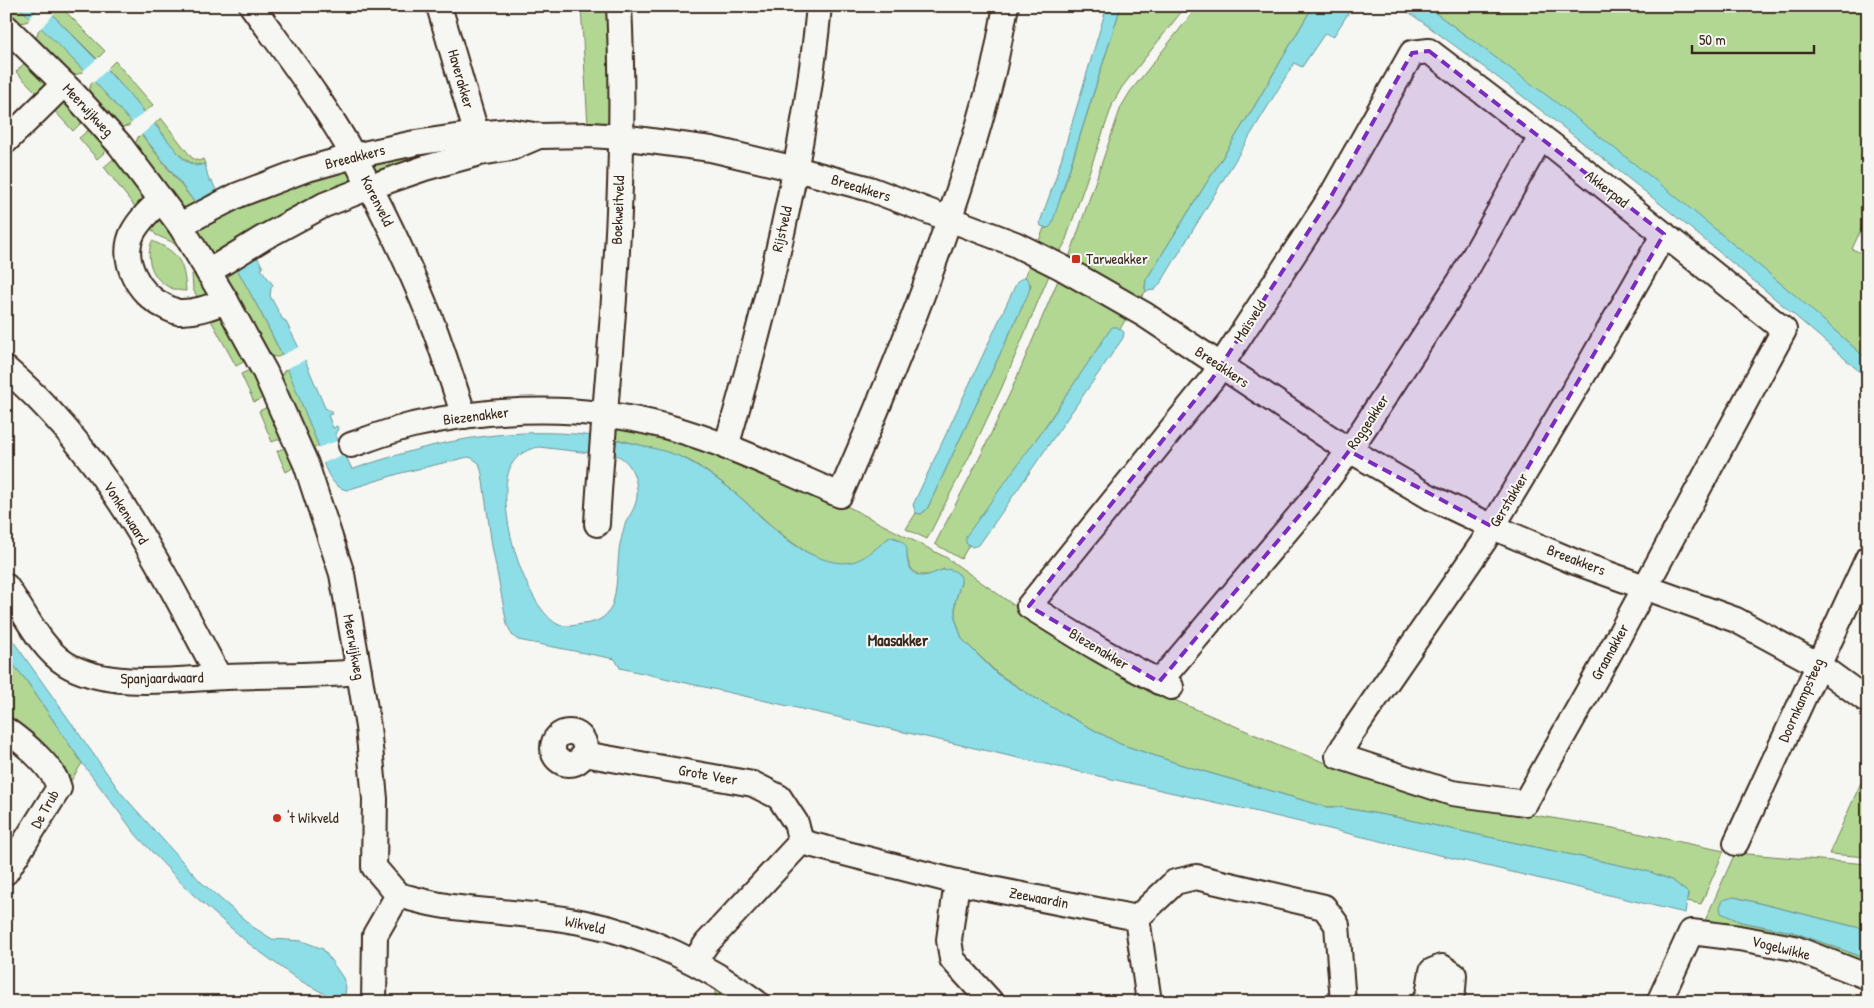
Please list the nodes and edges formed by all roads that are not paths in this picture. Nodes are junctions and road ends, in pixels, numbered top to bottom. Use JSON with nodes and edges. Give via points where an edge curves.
{"nodes":[{"id":1,"x":252,"y":6,"type":"edge"},
{"id":2,"x":439,"y":6,"type":"edge"},
{"id":3,"x":619,"y":6,"type":"edge"},
{"id":4,"x":819,"y":6,"type":"edge"},
{"id":5,"x":1006,"y":6,"type":"edge"},
{"id":6,"x":6,"y":27,"type":"edge"},
{"id":7,"x":1429,"y":51,"type":"joint"},
{"id":8,"x":64,"y":84,"type":"junction"},
{"id":9,"x":621,"y":137,"type":"junction"},
{"id":10,"x":1541,"y":137,"type":"junction"},
{"id":11,"x":6,"y":141,"type":"edge"},
{"id":12,"x":478,"y":143,"type":"junction"},
{"id":13,"x":354,"y":156,"type":"junction"},
{"id":14,"x":796,"y":169,"type":"junction"},
{"id":15,"x":370,"y":187,"type":"junction"},
{"id":16,"x":161,"y":200,"type":"junction"},
{"id":17,"x":949,"y":219,"type":"junction"},
{"id":18,"x":180,"y":225,"type":"junction"},
{"id":19,"x":1664,"y":234,"type":"junction"},
{"id":20,"x":208,"y":272,"type":"junction"},
{"id":21,"x":226,"y":301,"type":"junction"},
{"id":22,"x":1784,"y":330,"type":"joint"},
{"id":23,"x":1220,"y":366,"type":"junction"},
{"id":24,"x":6,"y":369,"type":"edge"},
{"id":25,"x":605,"y":414,"type":"junction"},
{"id":26,"x":464,"y":416,"type":"junction"},
{"id":27,"x":351,"y":445,"type":"dead end"},
{"id":28,"x":726,"y":447,"type":"junction"},
{"id":29,"x":1349,"y":451,"type":"junction"},
{"id":30,"x":597,"y":524,"type":"dead end"},
{"id":31,"x":1493,"y":527,"type":"junction"},
{"id":32,"x":1868,"y":558,"type":"edge"},
{"id":33,"x":6,"y":586,"type":"edge"},
{"id":34,"x":1646,"y":586,"type":"junction"},
{"id":35,"x":1029,"y":606,"type":"joint"},
{"id":36,"x":1817,"y":664,"type":"junction"},
{"id":37,"x":359,"y":672,"type":"junction"},
{"id":38,"x":219,"y":678,"type":"junction"},
{"id":39,"x":1165,"y":685,"type":"joint"},
{"id":40,"x":1868,"y":701,"type":"edge"},
{"id":41,"x":6,"y":730,"type":"edge"},
{"id":42,"x":584,"y":754,"type":"dead end"},
{"id":43,"x":1338,"y":756,"type":"joint"},
{"id":44,"x":801,"y":842,"type":"junction"},
{"id":45,"x":1736,"y":843,"type":"dead end"},
{"id":46,"x":6,"y":872,"type":"edge"},
{"id":47,"x":957,"y":882,"type":"junction"},
{"id":48,"x":398,"y":895,"type":"junction"},
{"id":49,"x":1137,"y":918,"type":"junction"},
{"id":50,"x":694,"y":962,"type":"junction"},
{"id":51,"x":1868,"y":977,"type":"edge"},
{"id":52,"x":374,"y":1002,"type":"edge"},
{"id":53,"x":756,"y":1002,"type":"edge"},
{"id":54,"x":992,"y":1002,"type":"edge"},
{"id":55,"x":1149,"y":1002,"type":"edge"},
{"id":56,"x":1343,"y":1002,"type":"edge"},
{"id":57,"x":1659,"y":1002,"type":"edge"}],
"edges":[{"from":1,"to":13,"type":"street","name":"Korenveld"},
{"from":2,"to":12,"type":"street","name":"Haverakker"},
{"from":3,"to":9,"type":"street","name":"Boekweitveld"},
{"from":4,"to":14,"type":"street","name":"Rijstveld"},
{"from":5,"to":17,"type":"street","via":[[991,80]]},
{"from":6,"to":8,"type":"street","name":"Meerwijkweg"},
{"from":7,"to":10,"type":"street","name":"Akkerpad"},
{"from":7,"to":23,"type":"street","name":"Maïsveld","via":[[1412,53],[1329,200]]},
{"from":8,"to":11,"type":"street"},
{"from":8,"to":16,"type":"street","name":"Meerwijkweg","via":[[120,145]]},
{"from":9,"to":12,"type":"street","name":"Breeakkers","via":[[541,136],[511,148]]},
{"from":9,"to":14,"type":"street","name":"Breeakkers","via":[[711,149]]},
{"from":9,"to":25,"type":"street","name":"Boekweitveld"},
{"from":10,"to":19,"type":"street","name":"Akkerpad"},
{"from":10,"to":29,"type":"street","name":"Roggeakker","via":[[1460,281]]},
{"from":12,"to":13,"type":"street","name":"Breeakkers","via":[[415,143]]},
{"from":12,"to":15,"type":"street","name":"Breeakkers","via":[[425,168]]},
{"from":13,"to":15,"type":"street","name":"Korenveld"},
{"from":13,"to":18,"type":"street","name":"Breeakkers","via":[[304,170],[238,195]]},
{"from":14,"to":17,"type":"street","name":"Breeakkers","via":[[870,190]]},
{"from":14,"to":28,"type":"street","name":"Rijstveld","via":[[754,353]]},
{"from":15,"to":20,"type":"street","name":"Breeakkers","via":[[324,205]]},
{"from":15,"to":26,"type":"street","name":"Korenveld","via":[[436,333]]},
{"from":16,"to":18,"type":"street","name":"Meerwijkweg"},
{"from":16,"to":21,"type":"street","via":[[132,233],[129,248],[130,264],[143,291],[154,301],[176,312],[202,310]]},
{"from":17,"to":23,"type":"street","name":"Breeakkers","via":[[1015,244],[1061,267],[1145,315]]},
{"from":17,"to":28,"type":"street","name":"Biezenakker","via":[[882,399],[840,495]]},
{"from":18,"to":20,"type":"street","name":"Meerwijkweg"},
{"from":19,"to":22,"type":"street","name":"Akkerpad"},
{"from":19,"to":31,"type":"street","name":"Gerstakker"},
{"from":20,"to":21,"type":"street","name":"Meerwijkweg"},
{"from":21,"to":37,"type":"street","name":"Meerwijkweg","via":[[265,372],[306,464],[342,574]]},
{"from":22,"to":34,"type":"street","name":"Graanakker"},
{"from":23,"to":29,"type":"street","name":"Breeakkers"},
{"from":23,"to":35,"type":"street","name":"Maïsveld"},
{"from":24,"to":38,"type":"street","name":"Vonkenwaard","via":[[51,412],[117,496]]},
{"from":25,"to":26,"type":"street","name":"Biezenakker","via":[[529,410]]},
{"from":25,"to":28,"type":"street","name":"Biezenakker","via":[[668,426]]},
{"from":25,"to":30,"type":"street"},
{"from":26,"to":27,"type":"street","name":"Biezenakker","via":[[411,426]]},
{"from":29,"to":31,"type":"street","name":"Breeakkers","via":[[1430,497]]},
{"from":29,"to":39,"type":"street","name":"Roggeakker"},
{"from":31,"to":34,"type":"street","name":"Breeakkers","via":[[1576,562]]},
{"from":31,"to":43,"type":"street","name":"Gerstakker"},
{"from":32,"to":36,"type":"street","name":"Doornkampsteeg"},
{"from":33,"to":38,"type":"street","name":"Spanjaardwaard","via":[[54,655],[78,670],[113,679]]},
{"from":34,"to":36,"type":"street","name":"Breeakkers","via":[[1736,620]]},
{"from":34,"to":43,"type":"street","name":"Graanakker","via":[[1525,803],[1452,793]]},
{"from":35,"to":39,"type":"street","name":"Biezenakker","via":[[1098,650]]},
{"from":36,"to":40,"type":"street","name":"Breeakkers"},
{"from":36,"to":45,"type":"street","name":"Doornkampsteeg"},
{"from":37,"to":38,"type":"street","name":"Spanjaardwaard"},
{"from":37,"to":48,"type":"street","name":"Meerwijkweg","via":[[375,799],[374,867]]},
{"from":41,"to":46,"type":"street","name":"De Trub","via":[[35,754],[57,779],[59,788]]},
{"from":42,"to":44,"type":"street","name":"Grote Veer","via":[[753,784],[780,797],[796,824]]},
{"from":44,"to":47,"type":"street","name":"Zeewaardin"},
{"from":44,"to":50,"type":"street"},
{"from":47,"to":49,"type":"street","name":"Zeewaardin"},
{"from":47,"to":54,"type":"street","via":[[949,940],[952,959]]},
{"from":48,"to":50,"type":"street","name":"Wikveld","via":[[445,906],[586,923],[637,938]]},
{"from":48,"to":52,"type":"street","via":[[375,935]]},
{"from":49,"to":55,"type":"street"},
{"from":49,"to":56,"type":"street","via":[[1174,882],[1196,877],[1324,907],[1337,925]]},
{"from":50,"to":53,"type":"street","name":"Wikveld"},
{"from":51,"to":57,"type":"street","name":"Vogelwikke","via":[[1794,948],[1691,932]]}]}
